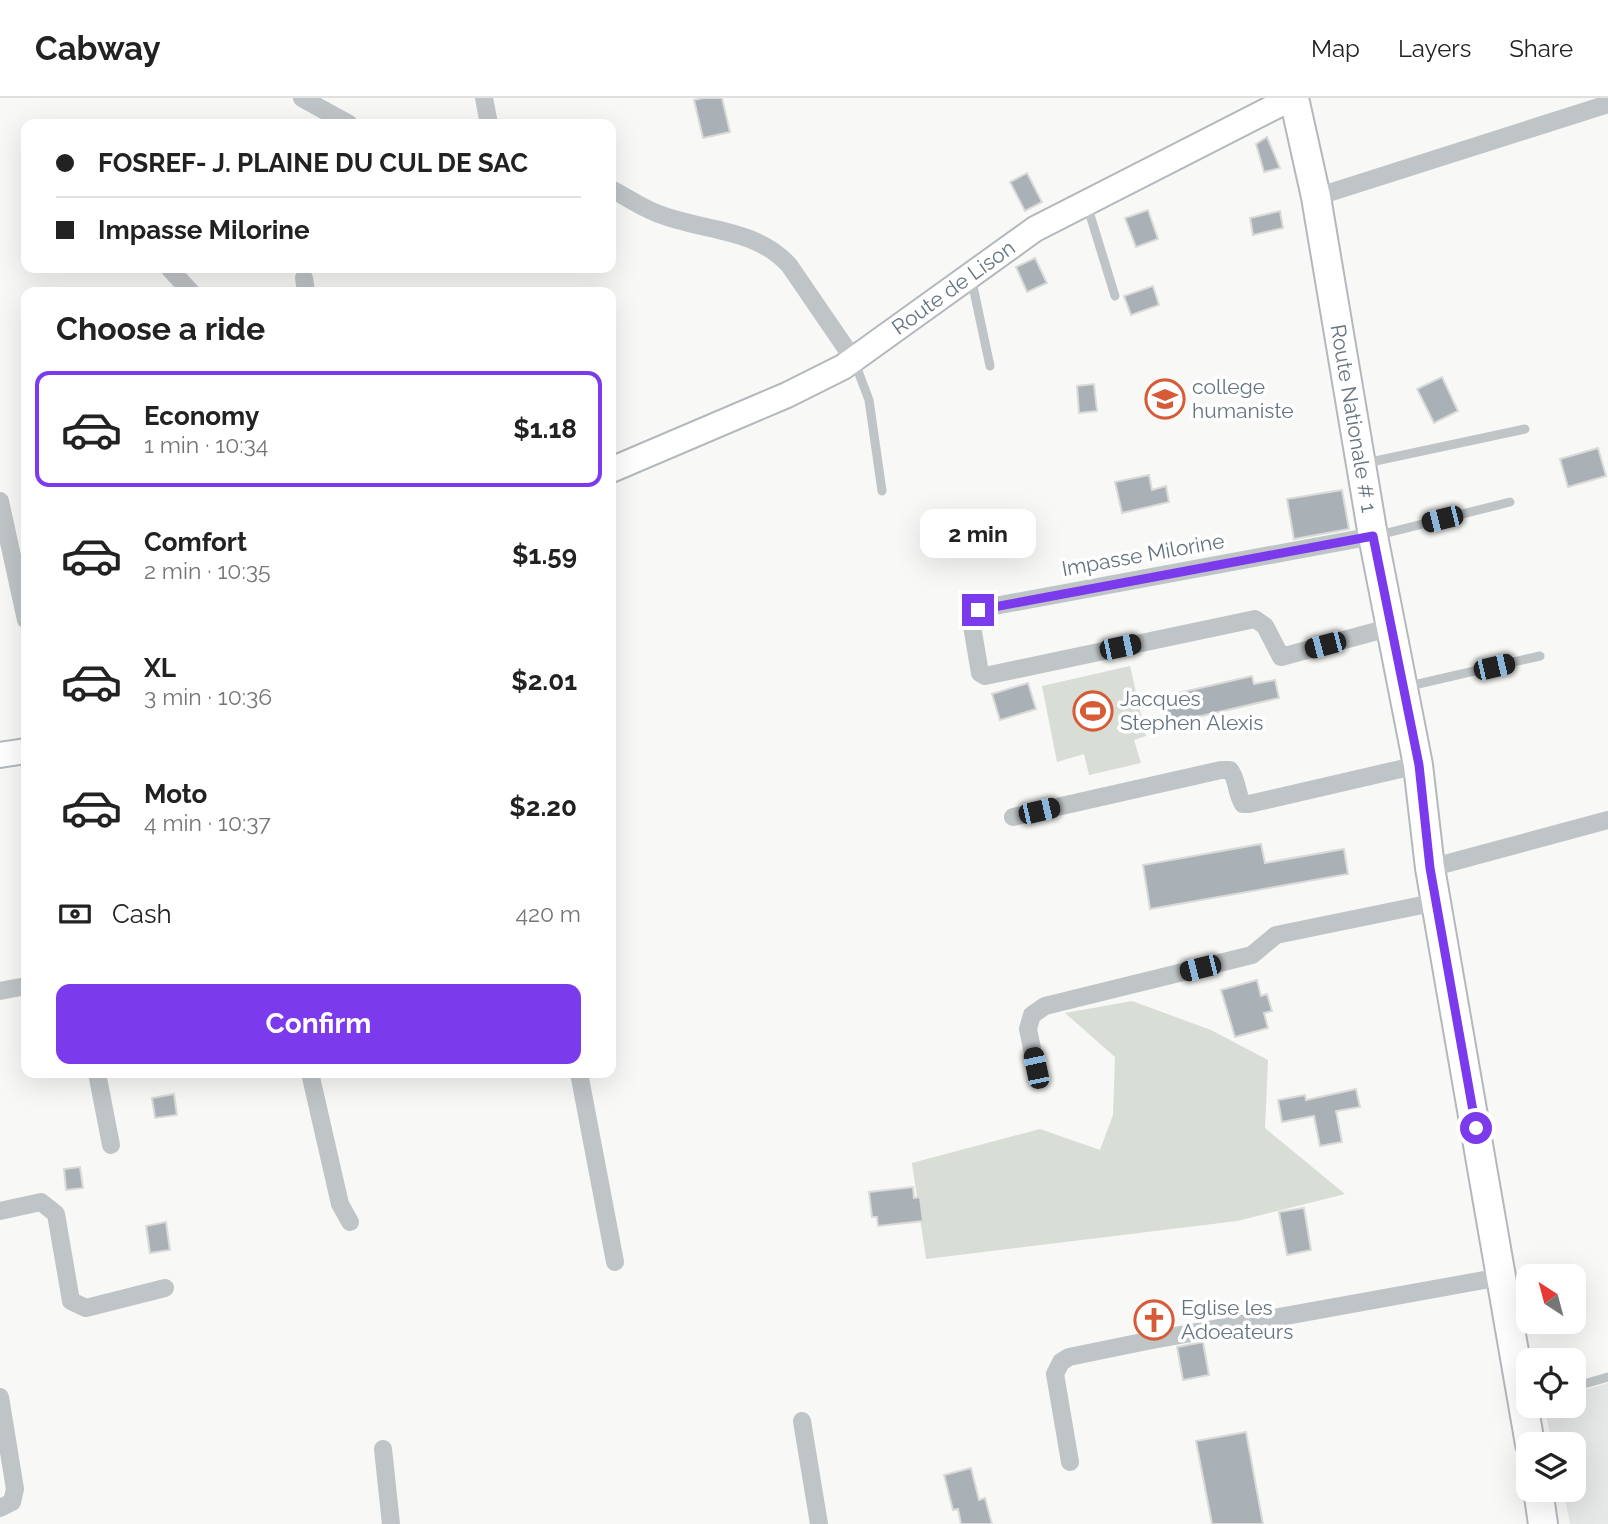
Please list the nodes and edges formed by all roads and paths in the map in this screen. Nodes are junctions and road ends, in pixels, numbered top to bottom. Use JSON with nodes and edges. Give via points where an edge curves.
{"nodes":[{"id":1,"x":302,"y":98,"type":"edge"},
{"id":2,"x":484,"y":98,"type":"edge"},
{"id":3,"x":1294,"y":99,"type":"edge"},
{"id":4,"x":1608,"y":104,"type":"edge"},
{"id":5,"x":340,"y":119,"type":"edge"},
{"id":6,"x":488,"y":119,"type":"edge"},
{"id":7,"x":616,"y":191,"type":"edge"},
{"id":8,"x":1317,"y":197,"type":"junction"},
{"id":9,"x":1086,"y":203,"type":"junction"},
{"id":10,"x":174,"y":273,"type":"edge"},
{"id":11,"x":970,"y":275,"type":"junction"},
{"id":12,"x":186,"y":287,"type":"edge"},
{"id":13,"x":1115,"y":296,"type":"dead end"},
{"id":14,"x":854,"y":360,"type":"junction"},
{"id":15,"x":990,"y":366,"type":"dead end"},
{"id":16,"x":1525,"y":429,"type":"dead end"},
{"id":17,"x":1360,"y":464,"type":"junction"},
{"id":18,"x":616,"y":468,"type":"edge"},
{"id":19,"x":882,"y":491,"type":"dead end"},
{"id":20,"x":0,"y":501,"type":"edge"},
{"id":21,"x":1510,"y":502,"type":"dead end"},
{"id":22,"x":1373,"y":536,"type":"junction"},
{"id":23,"x":6,"y":553,"type":"edge"},
{"id":24,"x":21,"y":603,"type":"edge"},
{"id":25,"x":1392,"y":626,"type":"junction"},
{"id":26,"x":1540,"y":656,"type":"dead end"},
{"id":27,"x":1403,"y":688,"type":"junction"},
{"id":28,"x":21,"y":752,"type":"edge"},
{"id":29,"x":0,"y":755,"type":"edge"},
{"id":30,"x":1419,"y":765,"type":"junction"},
{"id":31,"x":1013,"y":817,"type":"dead end"},
{"id":32,"x":1608,"y":820,"type":"edge"},
{"id":33,"x":1430,"y":868,"type":"junction"},
{"id":34,"x":1437,"y":902,"type":"junction"},
{"id":35,"x":21,"y":987,"type":"edge"},
{"id":36,"x":0,"y":990,"type":"edge"},
{"id":37,"x":1036,"y":1068,"type":"dead end"},
{"id":38,"x":98,"y":1078,"type":"edge"},
{"id":39,"x":311,"y":1078,"type":"edge"},
{"id":40,"x":580,"y":1078,"type":"edge"},
{"id":41,"x":111,"y":1145,"type":"dead end"},
{"id":42,"x":0,"y":1211,"type":"edge"},
{"id":43,"x":350,"y":1222,"type":"dead end"},
{"id":44,"x":615,"y":1262,"type":"dead end"},
{"id":45,"x":1501,"y":1277,"type":"junction"},
{"id":46,"x":165,"y":1288,"type":"dead end"},
{"id":47,"x":1516,"y":1354,"type":"edge"},
{"id":48,"x":1608,"y":1377,"type":"edge"},
{"id":49,"x":1586,"y":1383,"type":"edge"},
{"id":50,"x":0,"y":1397,"type":"edge"},
{"id":51,"x":802,"y":1421,"type":"dead end"},
{"id":52,"x":383,"y":1449,"type":"dead end"},
{"id":53,"x":1070,"y":1462,"type":"dead end"},
{"id":54,"x":1540,"y":1502,"type":"edge"},
{"id":55,"x":0,"y":1507,"type":"edge"},
{"id":56,"x":391,"y":1524,"type":"edge"},
{"id":57,"x":819,"y":1524,"type":"edge"},
{"id":58,"x":1543,"y":1524,"type":"edge"}],
"edges":[{"from":1,"to":5,"type":"street"},
{"from":2,"to":6,"type":"street"},
{"from":3,"to":8,"type":"main road","name":"Route Nationale # 1"},
{"from":3,"to":9,"type":"street","name":"Route de Lison"},
{"from":4,"to":8,"type":"street"},
{"from":7,"to":14,"type":"street","via":[[654,213],[748,236],[777,251]]},
{"from":8,"to":17,"type":"main road","name":"Route Nationale # 1"},
{"from":9,"to":11,"type":"street","name":"Route de Lison","via":[[1035,229]]},
{"from":9,"to":13,"type":"lane"},
{"from":10,"to":12,"type":"street"},
{"from":11,"to":14,"type":"street","name":"Route de Lison"},
{"from":11,"to":15,"type":"lane"},
{"from":14,"to":18,"type":"street","name":"Route de Lison","via":[[787,395]]},
{"from":14,"to":19,"type":"lane","via":[[869,400]]},
{"from":16,"to":17,"type":"lane"},
{"from":17,"to":22,"type":"main road","name":"Route Nationale # 1"},
{"from":20,"to":23,"type":"street"},
{"from":21,"to":22,"type":"lane"},
{"from":22,"to":25,"type":"main road","name":"Route Nationale # 1"},
{"from":22,"to":25,"type":"street","name":"Impasse Milorine","via":[[984,608],[971,620],[980,673],[985,676],[1255,619],[1265,626],[1281,657]]},
{"from":23,"to":24,"type":"street"},
{"from":25,"to":27,"type":"main road","name":"Route Nationale # 1"},
{"from":26,"to":27,"type":"lane"},
{"from":27,"to":30,"type":"main road","name":"Route Nationale # 1"},
{"from":28,"to":29,"type":"street"},
{"from":30,"to":31,"type":"street","via":[[1248,804],[1240,800],[1230,770],[1220,770]]},
{"from":30,"to":33,"type":"main road","name":"Route Nationale # 1"},
{"from":32,"to":33,"type":"street"},
{"from":33,"to":34,"type":"main road","name":"Route Nationale # 1"},
{"from":34,"to":37,"type":"street","via":[[1276,935],[1252,955],[1045,1006],[1032,1015],[1028,1029]]},
{"from":34,"to":45,"type":"main road","name":"Route Nationale # 1"},
{"from":35,"to":36,"type":"street"},
{"from":38,"to":41,"type":"street"},
{"from":39,"to":43,"type":"street","via":[[340,1203]]},
{"from":40,"to":44,"type":"street"},
{"from":42,"to":46,"type":"street","via":[[41,1202],[56,1214],[71,1301],[86,1308]]},
{"from":45,"to":47,"type":"main road","name":"Route Nationale # 1"},
{"from":45,"to":53,"type":"street","via":[[1069,1357],[1055,1374]]},
{"from":48,"to":49,"type":"lane"},
{"from":50,"to":55,"type":"street","via":[[15,1489],[12,1502]]},
{"from":51,"to":57,"type":"street"},
{"from":52,"to":56,"type":"street"},
{"from":54,"to":58,"type":"main road"}]}
